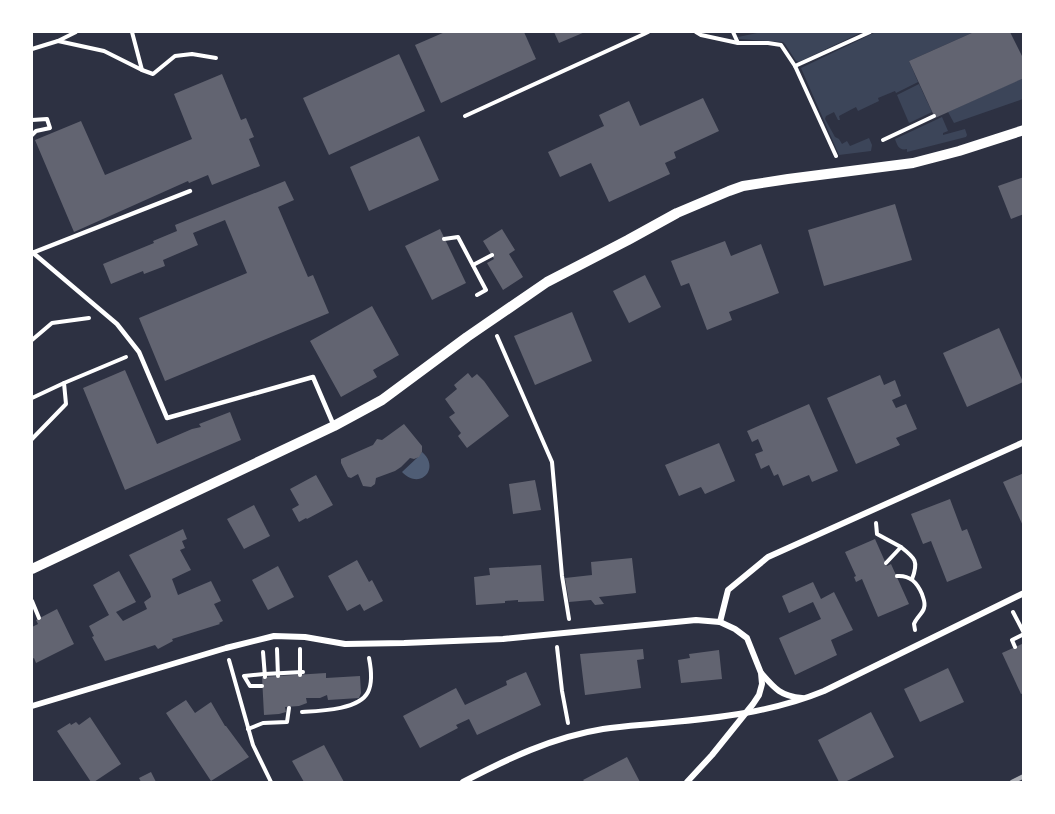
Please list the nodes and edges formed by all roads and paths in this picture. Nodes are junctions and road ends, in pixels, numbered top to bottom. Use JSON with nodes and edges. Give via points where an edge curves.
{"nodes":[{"id":1,"x":75,"y":32,"type":"edge"},
{"id":2,"x":132,"y":32,"type":"edge"},
{"id":3,"x":648,"y":32,"type":"edge"},
{"id":4,"x":696,"y":32,"type":"edge"},
{"id":5,"x":733,"y":32,"type":"edge"},
{"id":6,"x":870,"y":32,"type":"edge"},
{"id":7,"x":58,"y":41,"type":"junction"},
{"id":8,"x":738,"y":43,"type":"junction"},
{"id":9,"x":32,"y":49,"type":"edge"},
{"id":10,"x":216,"y":58,"type":"dead end"},
{"id":11,"x":795,"y":66,"type":"junction"},
{"id":12,"x":142,"y":70,"type":"junction"},
{"id":13,"x":465,"y":116,"type":"dead end"},
{"id":14,"x":934,"y":116,"type":"dead end"},
{"id":15,"x":32,"y":120,"type":"edge"},
{"id":16,"x":1023,"y":130,"type":"edge"},
{"id":17,"x":32,"y":135,"type":"edge"},
{"id":18,"x":883,"y":140,"type":"dead end"},
{"id":19,"x":843,"y":173,"type":"junction"},
{"id":20,"x":190,"y":191,"type":"dead end"},
{"id":21,"x":444,"y":239,"type":"dead end"},
{"id":22,"x":32,"y":253,"type":"edge"},
{"id":23,"x":492,"y":255,"type":"dead end"},
{"id":24,"x":473,"y":265,"type":"junction"},
{"id":25,"x":477,"y":295,"type":"dead end"},
{"id":26,"x":108,"y":316,"type":"junction"},
{"id":27,"x":32,"y":340,"type":"edge"},
{"id":28,"x":502,"y":348,"type":"dead end"},
{"id":29,"x":139,"y":352,"type":"junction"},
{"id":30,"x":64,"y":383,"type":"junction"},
{"id":31,"x":32,"y":398,"type":"edge"},
{"id":32,"x":334,"y":426,"type":"junction"},
{"id":33,"x":32,"y":439,"type":"edge"},
{"id":34,"x":1023,"y":442,"type":"edge"},
{"id":35,"x":877,"y":534,"type":"dead end"},
{"id":36,"x":901,"y":547,"type":"junction"},
{"id":37,"x":886,"y":563,"type":"dead end"},
{"id":38,"x":32,"y":569,"type":"edge"},
{"id":39,"x":897,"y":576,"type":"dead end"},
{"id":40,"x":912,"y":579,"type":"junction"},
{"id":41,"x":1023,"y":592,"type":"edge"},
{"id":42,"x":32,"y":601,"type":"edge"},
{"id":43,"x":1007,"y":601,"type":"junction"},
{"id":44,"x":568,"y":611,"type":"dead end"},
{"id":45,"x":39,"y":618,"type":"dead end"},
{"id":46,"x":720,"y":622,"type":"junction"},
{"id":47,"x":1023,"y":633,"type":"edge"},
{"id":48,"x":277,"y":636,"type":"junction"},
{"id":49,"x":299,"y":636,"type":"junction"},
{"id":50,"x":920,"y":644,"type":"junction"},
{"id":51,"x":1015,"y":647,"type":"dead end"},
{"id":52,"x":226,"y":648,"type":"junction"},
{"id":53,"x":262,"y":651,"type":"dead end"},
{"id":54,"x":369,"y":654,"type":"dead end"},
{"id":55,"x":559,"y":661,"type":"dead end"},
{"id":56,"x":761,"y":673,"type":"junction"},
{"id":57,"x":278,"y":674,"type":"junction"},
{"id":58,"x":265,"y":675,"type":"junction"},
{"id":59,"x":262,"y":686,"type":"dead end"},
{"id":60,"x":806,"y":699,"type":"junction"},
{"id":61,"x":32,"y":706,"type":"edge"},
{"id":62,"x":289,"y":708,"type":"dead end"},
{"id":63,"x":565,"y":710,"type":"dead end"},
{"id":64,"x":302,"y":712,"type":"dead end"},
{"id":65,"x":745,"y":714,"type":"junction"},
{"id":66,"x":248,"y":729,"type":"junction"},
{"id":67,"x":271,"y":783,"type":"edge"},
{"id":68,"x":463,"y":783,"type":"edge"},
{"id":69,"x":687,"y":783,"type":"edge"}],
"edges":[{"from":1,"to":7,"type":"path"},
{"from":2,"to":12,"type":"path"},
{"from":3,"to":13,"type":"path"},
{"from":4,"to":8,"type":"path"},
{"from":5,"to":8,"type":"path"},
{"from":6,"to":11,"type":"path"},
{"from":7,"to":9,"type":"path"},
{"from":7,"to":12,"type":"path","via":[[104,51]]},
{"from":8,"to":11,"type":"path","via":[[781,45]]},
{"from":10,"to":12,"type":"path","via":[[175,56],[153,74]]},
{"from":11,"to":19,"type":"path"},
{"from":14,"to":18,"type":"path"},
{"from":15,"to":17,"type":"path","via":[[48,119],[51,128]]},
{"from":16,"to":19,"type":"street","via":[[913,163]]},
{"from":19,"to":32,"type":"street","via":[[743,186],[677,213],[547,282],[382,400]]},
{"from":20,"to":22,"type":"lane"},
{"from":21,"to":24,"type":"path","via":[[458,237]]},
{"from":22,"to":26,"type":"lane"},
{"from":23,"to":24,"type":"path"},
{"from":24,"to":25,"type":"path","via":[[486,290]]},
{"from":26,"to":27,"type":"path","via":[[52,323]]},
{"from":26,"to":29,"type":"lane"},
{"from":28,"to":44,"type":"path","via":[[552,462]]},
{"from":29,"to":30,"type":"path"},
{"from":29,"to":32,"type":"lane","via":[[167,418],[313,377]]},
{"from":30,"to":31,"type":"path"},
{"from":30,"to":33,"type":"path","via":[[66,404]]},
{"from":32,"to":38,"type":"street"},
{"from":34,"to":46,"type":"street","via":[[768,557],[728,590]]},
{"from":35,"to":36,"type":"path"},
{"from":36,"to":37,"type":"path"},
{"from":36,"to":40,"type":"path","via":[[915,563]]},
{"from":39,"to":40,"type":"path"},
{"from":40,"to":50,"type":"path","via":[[925,604],[914,624]]},
{"from":41,"to":43,"type":"street"},
{"from":42,"to":45,"type":"path"},
{"from":43,"to":47,"type":"path"},
{"from":43,"to":50,"type":"street"},
{"from":46,"to":49,"type":"street","via":[[696,620],[503,639],[404,644],[345,644]]},
{"from":46,"to":56,"type":"street","via":[[747,638]]},
{"from":47,"to":51,"type":"path","via":[[1012,640]]},
{"from":48,"to":49,"type":"street"},
{"from":48,"to":52,"type":"street"},
{"from":48,"to":57,"type":"path"},
{"from":49,"to":57,"type":"path","via":[[301,673]]},
{"from":50,"to":60,"type":"street"},
{"from":52,"to":61,"type":"street"},
{"from":52,"to":66,"type":"path"},
{"from":53,"to":58,"type":"path"},
{"from":54,"to":64,"type":"path","via":[[371,682],[361,700],[349,706]]},
{"from":55,"to":63,"type":"path"},
{"from":56,"to":60,"type":"street","via":[[776,690]]},
{"from":56,"to":65,"type":"street","via":[[759,694]]},
{"from":57,"to":58,"type":"path"},
{"from":58,"to":59,"type":"path","via":[[244,676],[250,686]]},
{"from":60,"to":65,"type":"street"},
{"from":62,"to":66,"type":"path","via":[[287,722],[263,723]]},
{"from":65,"to":68,"type":"street","via":[[570,736],[525,752]]},
{"from":65,"to":69,"type":"street"},
{"from":66,"to":67,"type":"path"}]}
